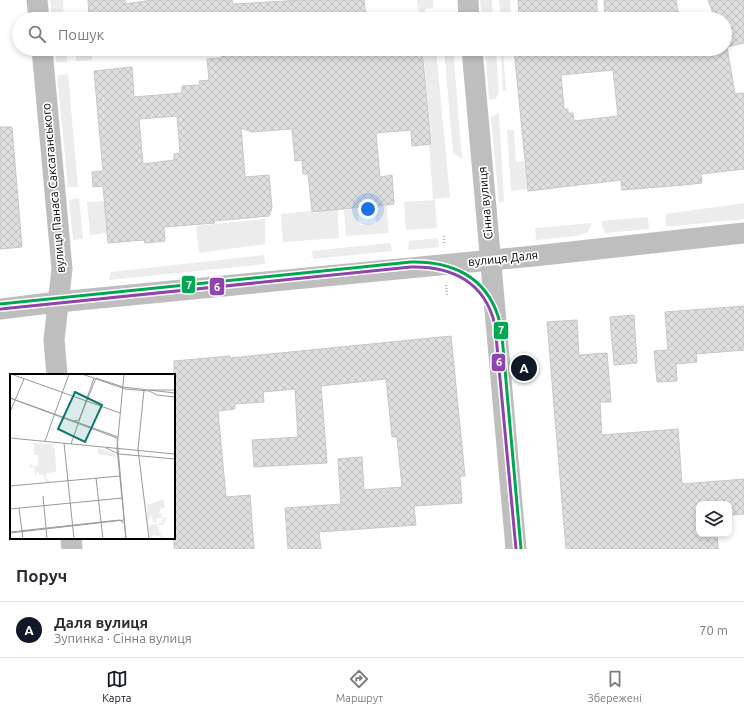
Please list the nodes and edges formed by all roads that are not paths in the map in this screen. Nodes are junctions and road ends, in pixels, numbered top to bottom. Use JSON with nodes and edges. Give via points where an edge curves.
{"nodes":[{"id":1,"x":37,"y":0,"type":"edge"},
{"id":2,"x":468,"y":0,"type":"edge"},
{"id":3,"x":38,"y":12,"type":"edge"},
{"id":4,"x":469,"y":12,"type":"edge"},
{"id":5,"x":43,"y":56,"type":"edge"},
{"id":6,"x":473,"y":56,"type":"edge"},
{"id":7,"x":744,"y":233,"type":"edge"},
{"id":8,"x":490,"y":260,"type":"junction"},
{"id":9,"x":58,"y":302,"type":"junction"},
{"id":10,"x":0,"y":308,"type":"edge"},
{"id":11,"x":57,"y":374,"type":"edge"},
{"id":12,"x":71,"y":539,"type":"edge"},
{"id":13,"x":72,"y":549,"type":"edge"},
{"id":14,"x":516,"y":549,"type":"edge"}],
"edges":[{"from":1,"to":3,"type":"street"},
{"from":2,"to":4,"type":"street"},
{"from":5,"to":9,"type":"street","name":"вулиця Панаса Саксаганського","via":[[62,269]]},
{"from":6,"to":8,"type":"street","name":"Сінна вулиця"},
{"from":7,"to":8,"type":"street","name":"вулиця Даля"},
{"from":8,"to":9,"type":"street","name":"вулиця Даля"},
{"from":8,"to":14,"type":"street","name":"Сінна вулиця"},
{"from":9,"to":10,"type":"street","name":"вулиця Даля"},
{"from":9,"to":11,"type":"street","name":"вулиця Панаса Саксаганського","via":[[54,340]]},
{"from":12,"to":13,"type":"street"}]}
